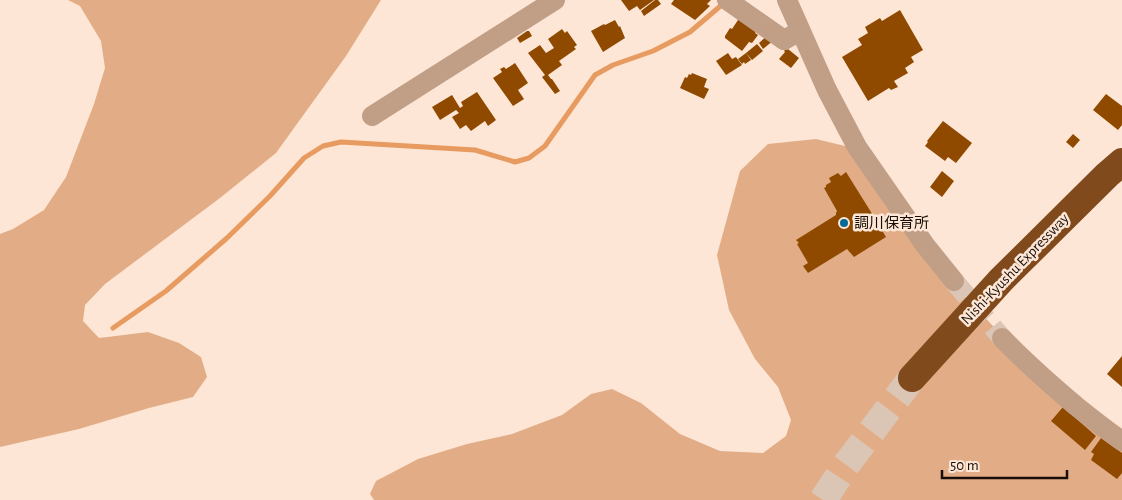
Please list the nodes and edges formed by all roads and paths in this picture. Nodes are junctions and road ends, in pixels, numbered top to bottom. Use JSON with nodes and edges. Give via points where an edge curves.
{"nodes":[{"id":1,"x":554,"y":0,"type":"edge"},
{"id":2,"x":787,"y":0,"type":"edge"},
{"id":3,"x":730,"y":2,"type":"edge"},
{"id":4,"x":800,"y":31,"type":"junction"},
{"id":5,"x":372,"y":116,"type":"dead end"},
{"id":6,"x":1122,"y":162,"type":"edge"},
{"id":7,"x":1122,"y":178,"type":"edge"},
{"id":8,"x":954,"y":281,"type":"tunnel mouth"},
{"id":9,"x":1002,"y":338,"type":"tunnel mouth"},
{"id":10,"x":1122,"y":441,"type":"edge"}],
"edges":[{"from":1,"to":5,"type":"street"},
{"from":2,"to":4,"type":"street"},
{"from":3,"to":4,"type":"street","via":[[784,40]]},
{"from":4,"to":8,"type":"street","via":[[857,146],[925,245]]},
{"from":6,"to":7,"type":"highway","name":"Nishi-Kyushu Expressway","via":[[1001,280],[918,383],[1010,287]]},
{"from":9,"to":10,"type":"street","via":[[1056,389]]}]}
